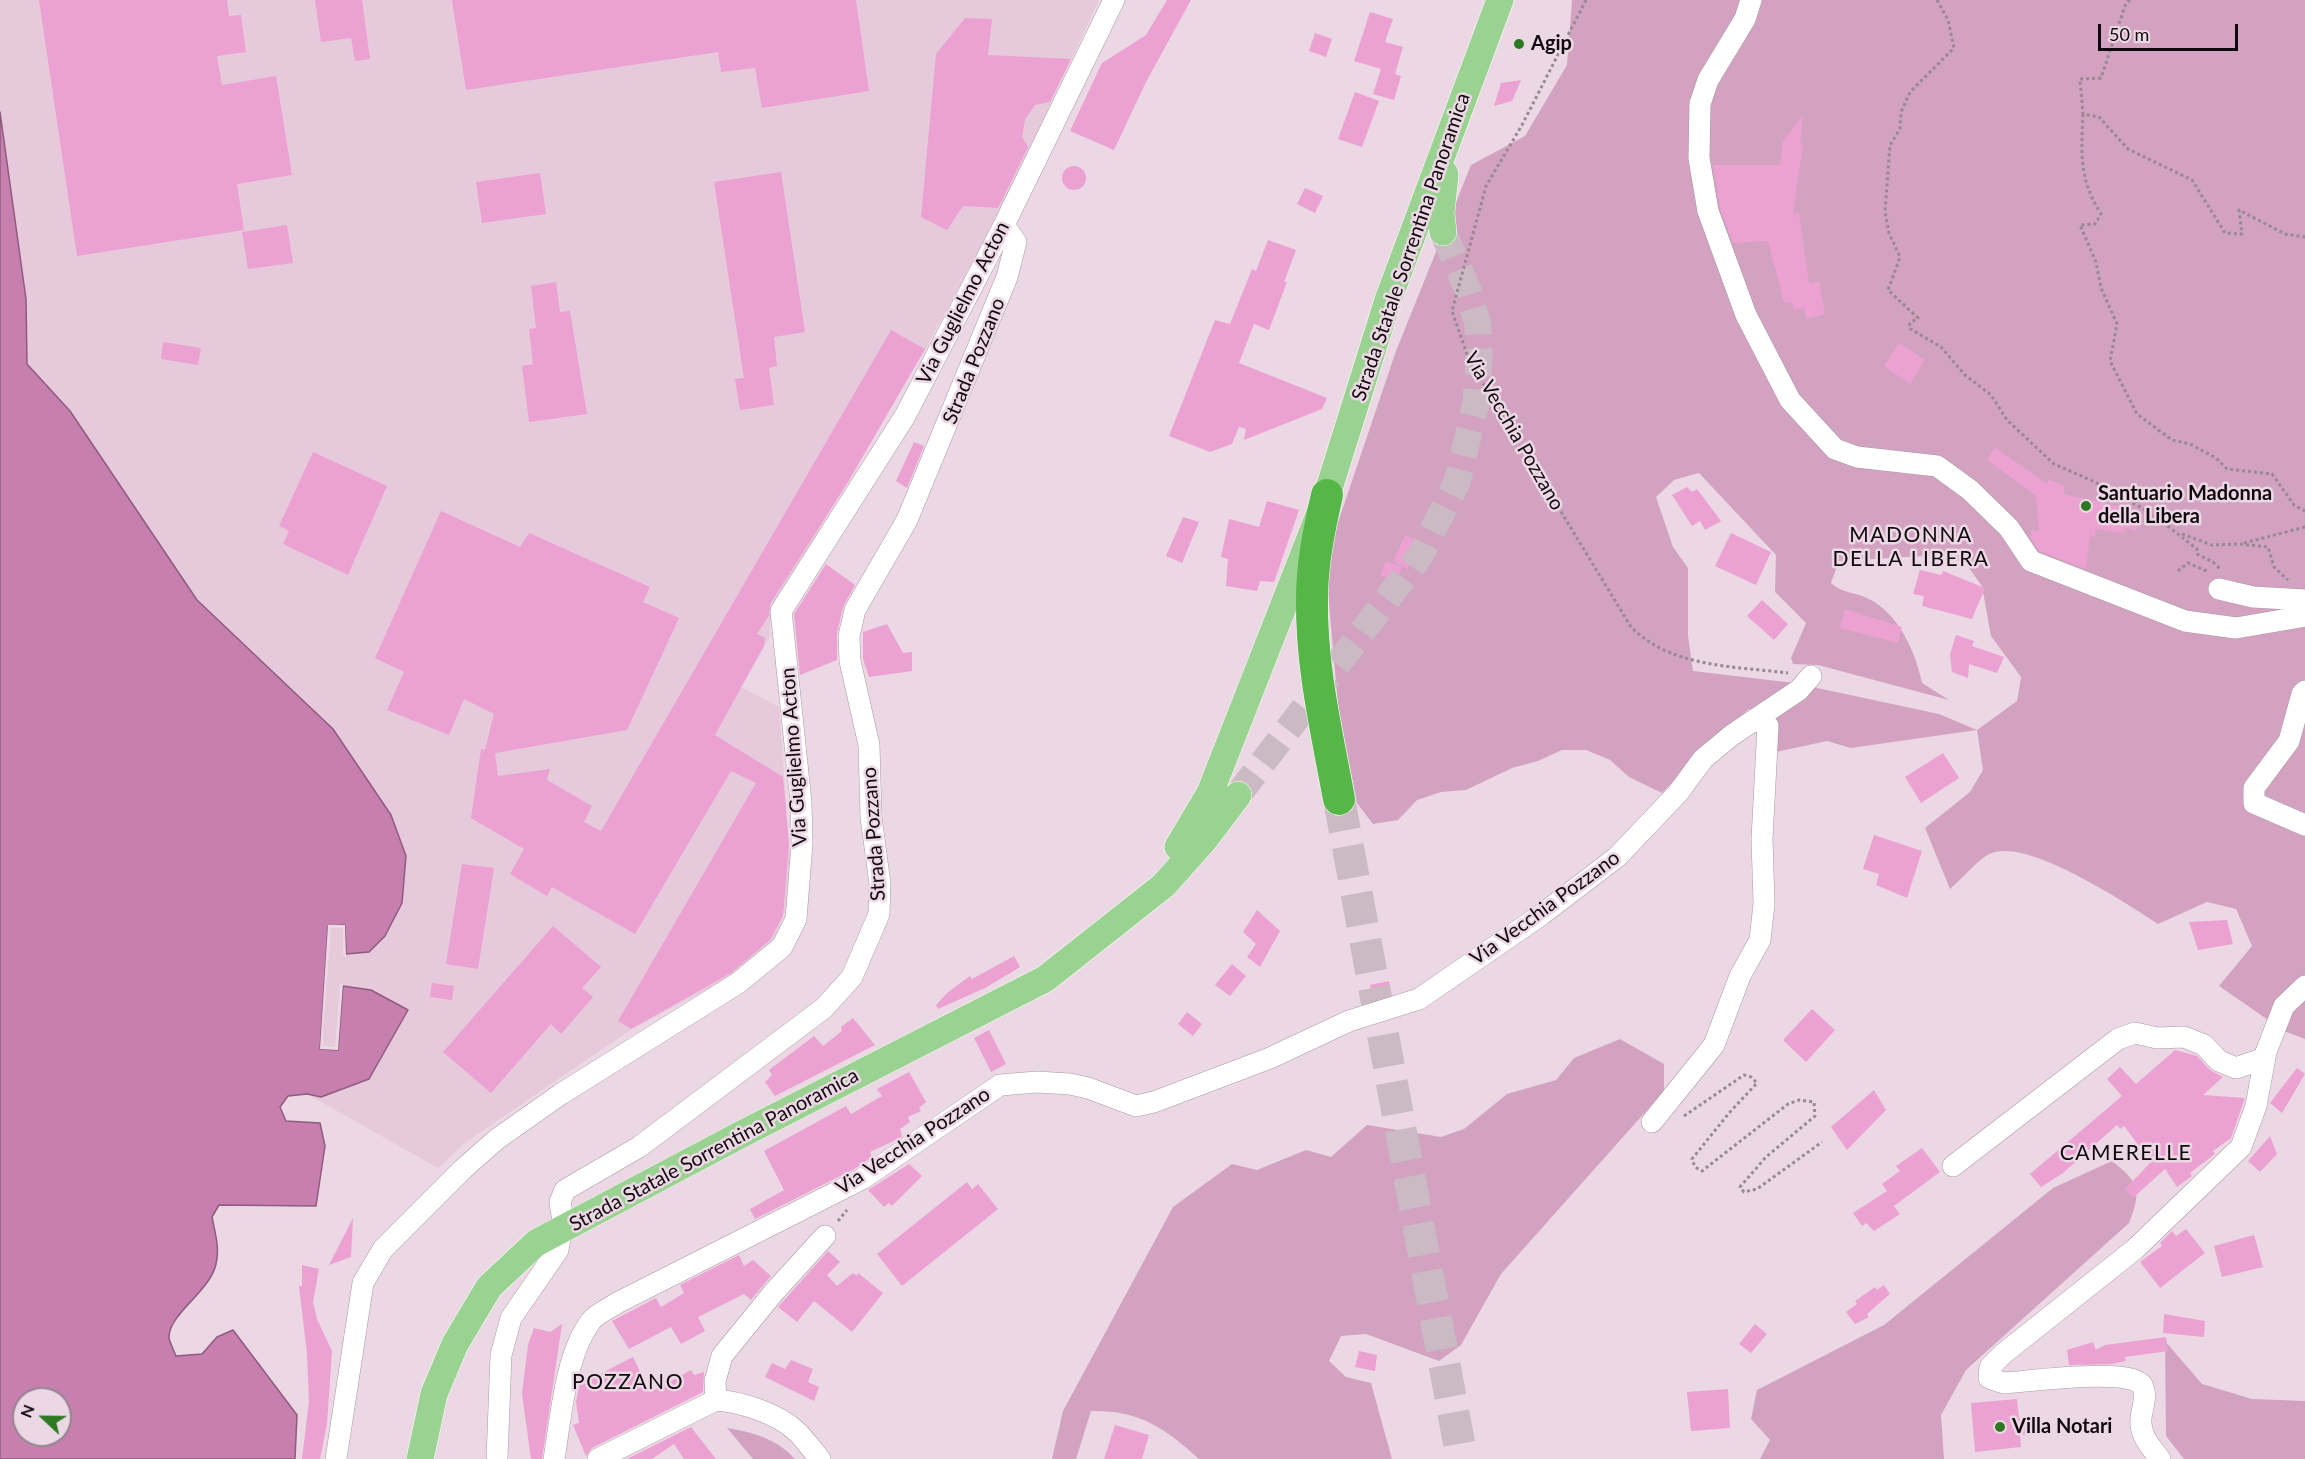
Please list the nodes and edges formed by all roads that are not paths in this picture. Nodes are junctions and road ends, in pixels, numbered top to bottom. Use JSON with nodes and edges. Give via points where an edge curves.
{"nodes":[{"id":1,"x":1114,"y":0,"type":"edge"},
{"id":2,"x":1500,"y":0,"type":"edge"},
{"id":3,"x":1751,"y":0,"type":"edge"},
{"id":4,"x":1450,"y":131,"type":"junction"},
{"id":5,"x":1004,"y":225,"type":"junction"},
{"id":6,"x":1443,"y":232,"type":"tunnel mouth"},
{"id":7,"x":1327,"y":495,"type":"junction"},
{"id":8,"x":2217,"y":579,"type":"road end"},
{"id":9,"x":2305,"y":600,"type":"edge"},
{"id":10,"x":2305,"y":615,"type":"edge"},
{"id":11,"x":1810,"y":676,"type":"road end"},
{"id":12,"x":2305,"y":691,"type":"edge"},
{"id":13,"x":1755,"y":720,"type":"junction"},
{"id":14,"x":1238,"y":795,"type":"tunnel mouth"},
{"id":15,"x":1339,"y":799,"type":"tunnel mouth"},
{"id":16,"x":2305,"y":825,"type":"edge"},
{"id":17,"x":1109,"y":931,"type":"junction"},
{"id":18,"x":2305,"y":986,"type":"edge"},
{"id":19,"x":2265,"y":1058,"type":"junction"},
{"id":20,"x":1652,"y":1122,"type":"road end"},
{"id":21,"x":1953,"y":1166,"type":"dead end"},
{"id":22,"x":562,"y":1229,"type":"junction"},
{"id":23,"x":825,"y":1236,"type":"dead end"},
{"id":24,"x":716,"y":1400,"type":"junction"},
{"id":25,"x":2155,"y":1453,"type":"edge"},
{"id":26,"x":336,"y":1459,"type":"edge"},
{"id":27,"x":420,"y":1459,"type":"edge"},
{"id":28,"x":497,"y":1459,"type":"edge"},
{"id":29,"x":554,"y":1459,"type":"edge"},
{"id":30,"x":598,"y":1459,"type":"edge"},
{"id":31,"x":820,"y":1459,"type":"edge"}],
"edges":[{"from":1,"to":5,"type":"street","name":"Via Guglielmo Acton"},
{"from":2,"to":4,"type":"main road","name":"Strada Statale Sorrentina Panoramica"},
{"from":3,"to":10,"type":"street","via":[[1745,19],[1708,80],[1700,104],[1699,158],[1708,211],[1746,315],[1790,400],[1834,449],[1857,457],[1937,466],[1970,490],[2009,528],[2031,561],[2185,621],[2236,628]]},
{"from":4,"to":6,"type":"main road","via":[[1441,213]]},
{"from":4,"to":7,"type":"main road","name":"Strada Statale Sorrentina Panoramica","via":[[1388,300]]},
{"from":5,"to":22,"type":"street","name":"Strada Pozzano","via":[[1016,242],[1007,277],[907,520],[855,610],[849,636],[850,661],[869,745],[871,817],[880,884],[879,914],[852,977],[824,1008],[639,1147],[571,1184],[560,1203]]},
{"from":5,"to":26,"type":"street","name":"Via Guglielmo Acton","via":[[905,416],[782,611],[802,844],[796,919],[782,947],[738,983],[497,1139],[383,1248],[363,1283]]},
{"from":7,"to":15,"type":"highway","via":[[1314,568],[1312,633]]},
{"from":7,"to":17,"type":"main road","name":"Strada Statale Sorrentina Panoramica","via":[[1210,793],[1167,862]]},
{"from":8,"to":9,"type":"street","via":[[2253,597]]},
{"from":11,"to":13,"type":"street","name":"Via Vecchia Pozzano","via":[[1799,690]]},
{"from":12,"to":16,"type":"street","via":[[2289,741],[2254,788],[2253,803]]},
{"from":13,"to":20,"type":"street","via":[[1768,726],[1760,940],[1740,976],[1714,1045]]},
{"from":13,"to":29,"type":"street","name":"Via Vecchia Pozzano","via":[[1703,759],[1678,793],[1617,857],[1419,999],[1349,1021],[1270,1058],[1136,1106],[1070,1084],[1000,1085],[862,1179],[617,1303],[591,1320],[576,1353]]},
{"from":14,"to":17,"type":"main road","via":[[1164,885]]},
{"from":17,"to":22,"type":"main road","name":"Strada Statale Sorrentina Panoramica","via":[[1045,979]]},
{"from":18,"to":19,"type":"street","via":[[2284,1006]]},
{"from":19,"to":21,"type":"street","via":[[2236,1068],[2184,1036],[2157,1038],[2135,1033],[2118,1040]]},
{"from":19,"to":25,"type":"street","via":[[2256,1106],[2241,1148],[2135,1249],[1990,1367],[1989,1378],[2004,1383],[2110,1375],[2139,1381],[2145,1400],[2140,1420],[2144,1438]]},
{"from":22,"to":27,"type":"main road","name":"Strada Statale Sorrentina Panoramica","via":[[536,1244],[489,1287],[455,1344],[434,1394]]},
{"from":22,"to":28,"type":"street","name":"Strada Pozzano","via":[[558,1250],[511,1318],[503,1346]]},
{"from":23,"to":24,"type":"street","via":[[722,1356],[715,1381]]},
{"from":24,"to":30,"type":"street"},
{"from":24,"to":31,"type":"street","via":[[734,1402],[782,1421]]}]}
